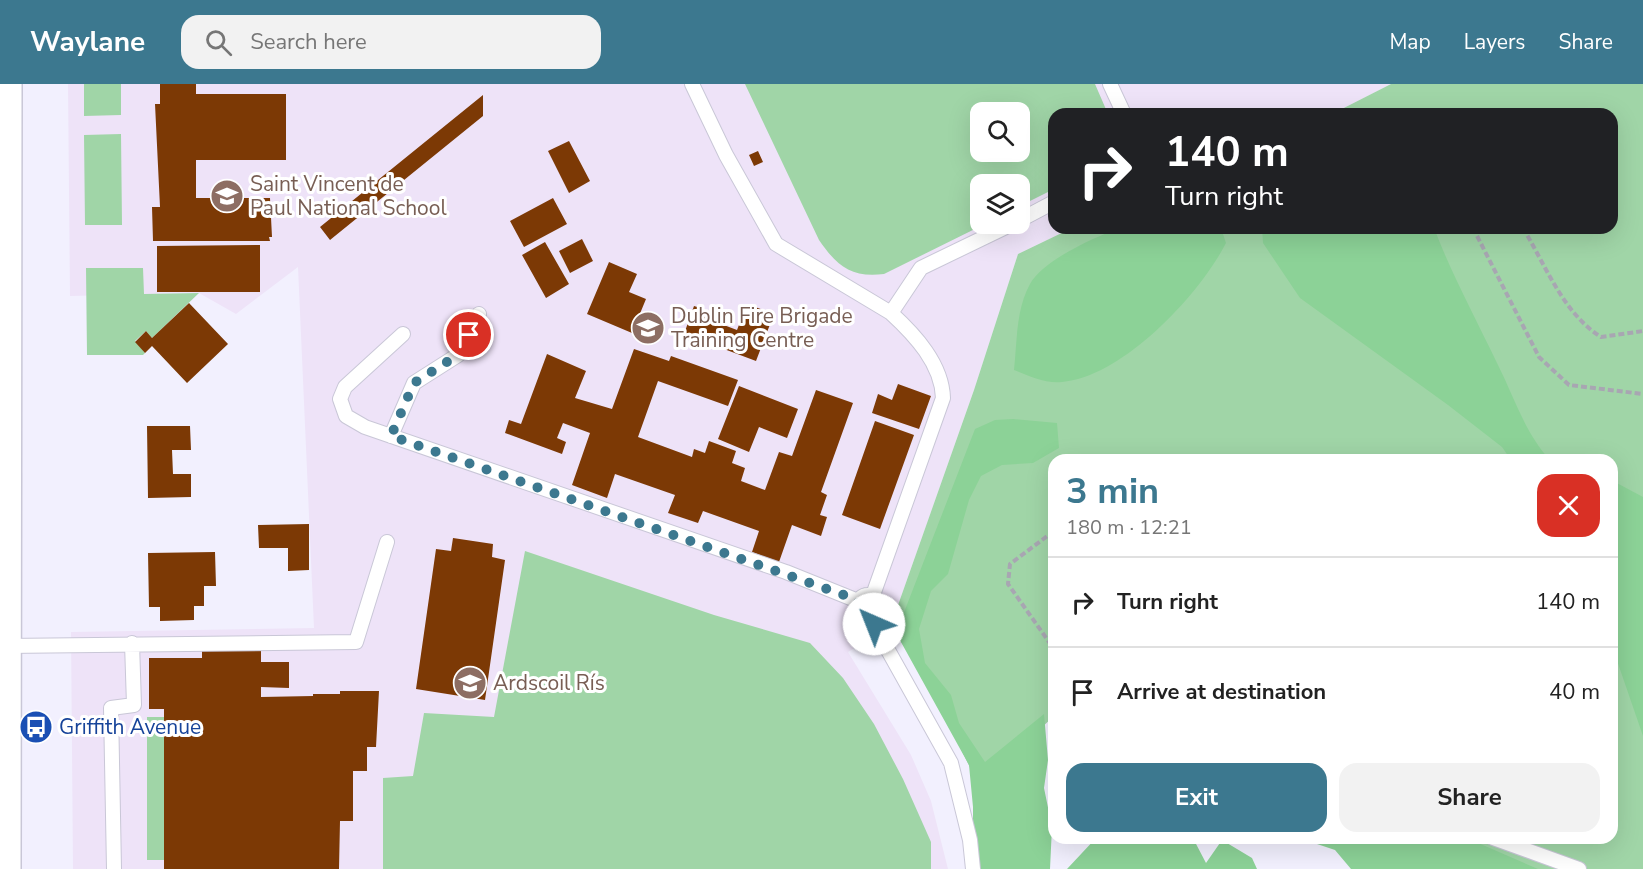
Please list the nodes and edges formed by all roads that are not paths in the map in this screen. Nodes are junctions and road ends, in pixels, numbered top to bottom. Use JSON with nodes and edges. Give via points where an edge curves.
{"nodes":[{"id":1,"x":5,"y":84,"type":"edge"},
{"id":2,"x":692,"y":84,"type":"edge"},
{"id":3,"x":1110,"y":84,"type":"edge"},
{"id":4,"x":1121,"y":108,"type":"edge"},
{"id":5,"x":1048,"y":205,"type":"edge"},
{"id":6,"x":1030,"y":214,"type":"edge"},
{"id":7,"x":991,"y":234,"type":"edge"},
{"id":8,"x":891,"y":313,"type":"junction"},
{"id":9,"x":479,"y":314,"type":"dead end"},
{"id":10,"x":403,"y":334,"type":"dead end"},
{"id":11,"x":391,"y":436,"type":"junction"},
{"id":12,"x":387,"y":542,"type":"dead end"},
{"id":13,"x":873,"y":595,"type":"junction"},
{"id":14,"x":858,"y":601,"type":"junction"},
{"id":15,"x":873,"y":616,"type":"junction"},
{"id":16,"x":132,"y":643,"type":"junction"},
{"id":17,"x":3,"y":646,"type":"junction"},
{"id":18,"x":1510,"y":844,"type":"edge"},
{"id":19,"x":4,"y":869,"type":"edge"},
{"id":20,"x":114,"y":869,"type":"edge"},
{"id":21,"x":974,"y":869,"type":"edge"},
{"id":22,"x":1579,"y":869,"type":"edge"}],
"edges":[{"from":1,"to":17,"type":"main road"},
{"from":2,"to":8,"type":"lane","via":[[776,244]]},
{"from":3,"to":4,"type":"lane"},
{"from":5,"to":6,"type":"lane"},
{"from":7,"to":8,"type":"lane","via":[[921,268]]},
{"from":8,"to":13,"type":"lane","via":[[912,332],[937,368],[943,382],[943,398]]},
{"from":9,"to":11,"type":"lane","via":[[458,355],[414,383]]},
{"from":10,"to":11,"type":"lane","via":[[345,387],[340,399],[346,416]]},
{"from":11,"to":14,"type":"lane","via":[[786,572]]},
{"from":12,"to":16,"type":"lane","via":[[356,642]]},
{"from":13,"to":14,"type":"lane","via":[[864,595]]},
{"from":13,"to":15,"type":"lane","via":[[880,606]]},
{"from":14,"to":15,"type":"lane","via":[[860,614]]},
{"from":15,"to":21,"type":"lane","via":[[879,634],[951,764]]},
{"from":16,"to":17,"type":"lane"},
{"from":16,"to":20,"type":"lane","via":[[134,705],[111,708]]},
{"from":17,"to":19,"type":"main road"},
{"from":18,"to":22,"type":"lane"}]}
